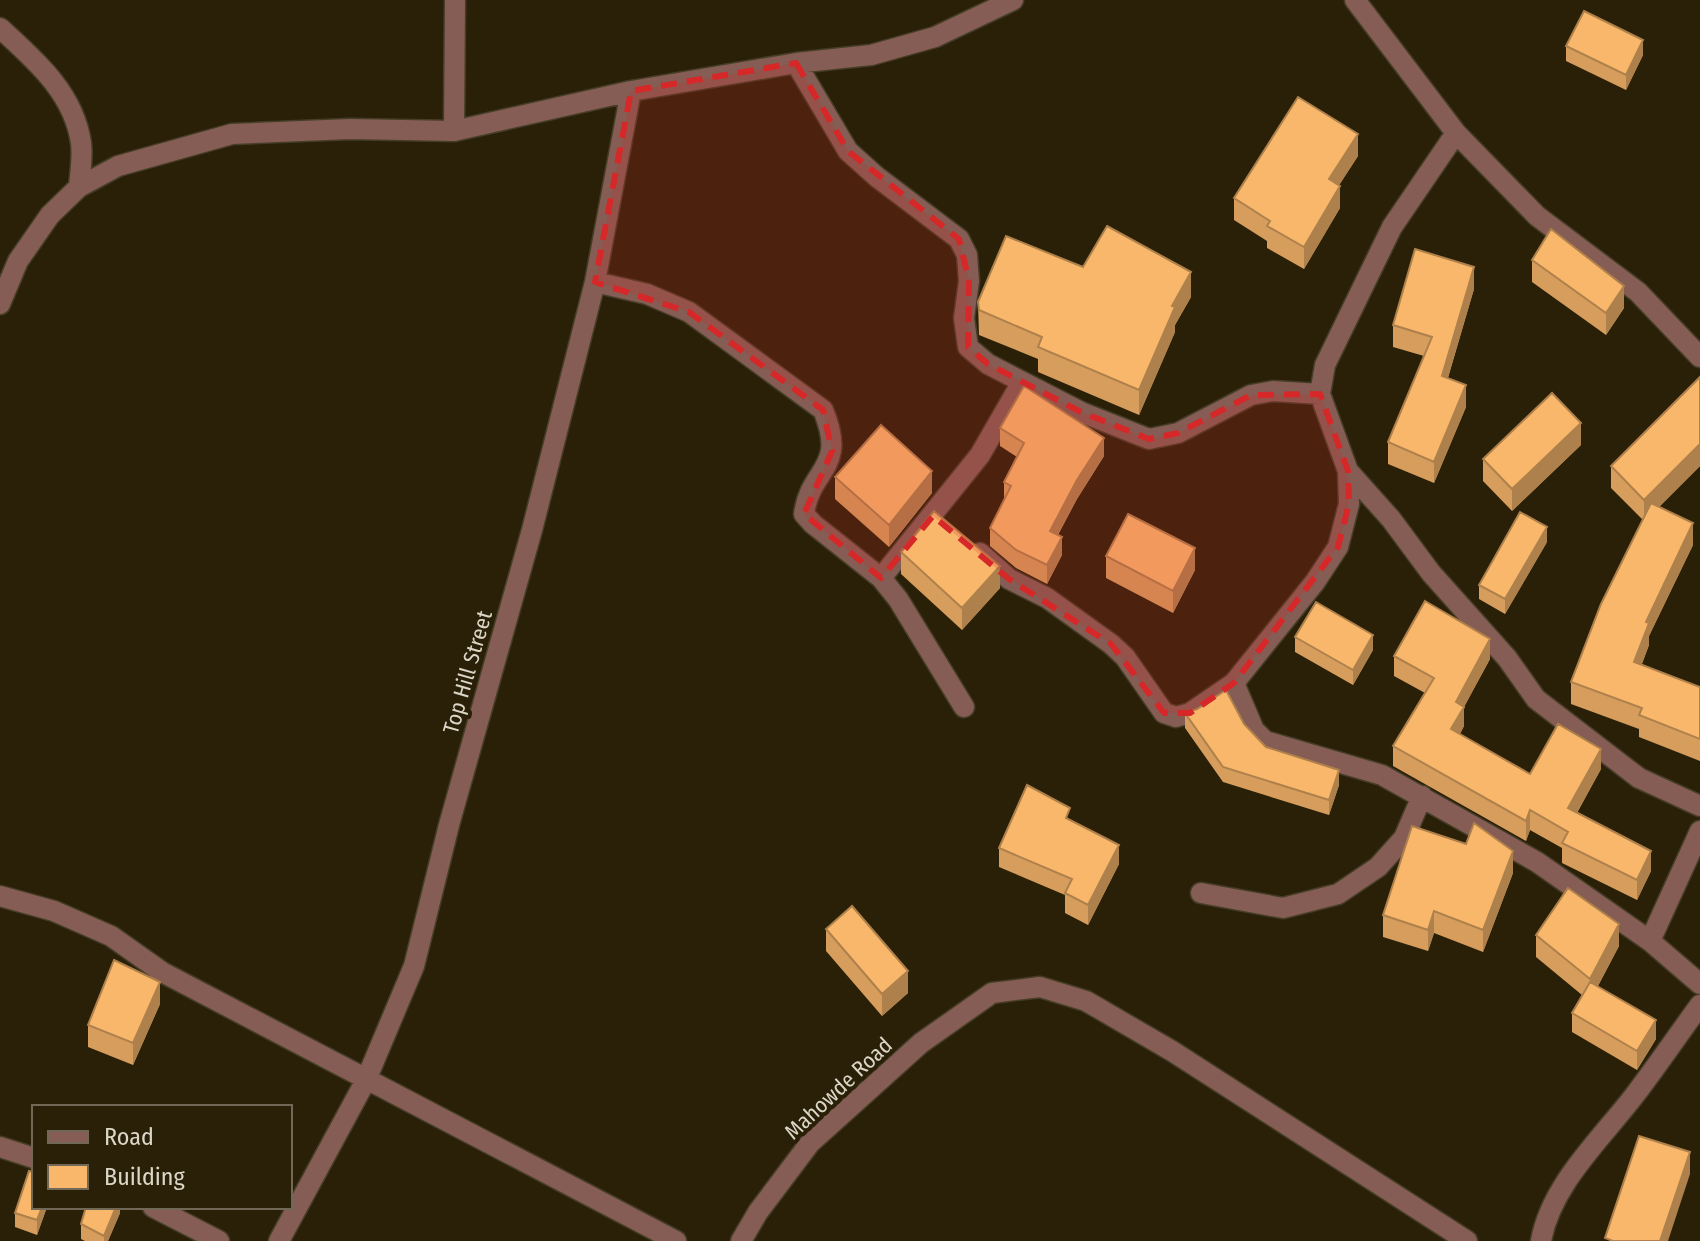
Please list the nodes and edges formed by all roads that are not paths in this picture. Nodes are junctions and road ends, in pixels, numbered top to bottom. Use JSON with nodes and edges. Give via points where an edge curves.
{"nodes":[{"id":1,"x":455,"y":0,"type":"edge"},
{"id":2,"x":1013,"y":0,"type":"edge"},
{"id":3,"x":1355,"y":0,"type":"edge"},
{"id":4,"x":0,"y":28,"type":"edge"},
{"id":5,"x":796,"y":63,"type":"junction"},
{"id":6,"x":631,"y":91,"type":"junction"},
{"id":7,"x":454,"y":131,"type":"junction"},
{"id":8,"x":1456,"y":133,"type":"junction"},
{"id":9,"x":81,"y":143,"type":"junction"},
{"id":10,"x":118,"y":166,"type":"junction"},
{"id":11,"x":79,"y":187,"type":"junction"},
{"id":12,"x":595,"y":282,"type":"junction"},
{"id":13,"x":0,"y":304,"type":"edge"},
{"id":14,"x":1700,"y":357,"type":"edge"},
{"id":15,"x":1022,"y":382,"type":"junction"},
{"id":16,"x":1320,"y":394,"type":"junction"},
{"id":17,"x":1348,"y":471,"type":"junction"},
{"id":18,"x":964,"y":540,"type":"edge"},
{"id":19,"x":881,"y":578,"type":"junction"},
{"id":20,"x":1234,"y":683,"type":"junction"},
{"id":21,"x":964,"y":707,"type":"dead end"},
{"id":22,"x":1422,"y":796,"type":"junction"},
{"id":23,"x":1700,"y":806,"type":"edge"},
{"id":24,"x":1700,"y":831,"type":"edge"},
{"id":25,"x":1201,"y":893,"type":"dead end"},
{"id":26,"x":0,"y":896,"type":"edge"},
{"id":27,"x":1650,"y":941,"type":"junction"},
{"id":28,"x":1700,"y":984,"type":"edge"},
{"id":29,"x":1700,"y":1005,"type":"edge"},
{"id":30,"x":366,"y":1080,"type":"junction"},
{"id":31,"x":0,"y":1147,"type":"edge"},
{"id":32,"x":32,"y":1157,"type":"edge"},
{"id":33,"x":157,"y":1209,"type":"edge"},
{"id":34,"x":219,"y":1241,"type":"edge"},
{"id":35,"x":279,"y":1241,"type":"edge"},
{"id":36,"x":676,"y":1241,"type":"edge"},
{"id":37,"x":741,"y":1241,"type":"edge"},
{"id":38,"x":1467,"y":1241,"type":"edge"},
{"id":39,"x":1541,"y":1241,"type":"edge"}],
"edges":[{"from":1,"to":7,"type":"street"},
{"from":2,"to":5,"type":"street","via":[[935,37],[871,55]]},
{"from":3,"to":8,"type":"street"},
{"from":4,"to":9,"type":"street","via":[[45,68],[68,103]]},
{"from":5,"to":6,"type":"street"},
{"from":5,"to":15,"type":"street","via":[[848,151],[959,239],[967,255],[968,347]]},
{"from":6,"to":7,"type":"street"},
{"from":6,"to":12,"type":"street","name":"Top Hill Street"},
{"from":7,"to":10,"type":"street","via":[[232,134]]},
{"from":8,"to":14,"type":"street","via":[[1537,216],[1638,292]]},
{"from":8,"to":16,"type":"street","via":[[1386,240],[1325,365]]},
{"from":9,"to":10,"type":"street"},
{"from":9,"to":11,"type":"street"},
{"from":10,"to":11,"type":"street"},
{"from":11,"to":13,"type":"street","via":[[50,215],[18,261]]},
{"from":12,"to":19,"type":"street","via":[[647,294],[689,312],[823,410],[832,451],[806,499],[804,514]]},
{"from":12,"to":30,"type":"street","name":"Top Hill Street","via":[[414,966]]},
{"from":15,"to":16,"type":"street","via":[[1149,439],[1178,433],[1251,395]]},
{"from":15,"to":19,"type":"street","via":[[938,520]]},
{"from":16,"to":17,"type":"street"},
{"from":17,"to":20,"type":"street","via":[[1349,504],[1338,547]]},
{"from":17,"to":23,"type":"street","via":[[1536,699],[1639,778]]},
{"from":18,"to":20,"type":"street","via":[[1009,579],[1047,598],[1111,644],[1164,713],[1190,713]]},
{"from":19,"to":21,"type":"street"},
{"from":20,"to":22,"type":"street","via":[[1254,730],[1265,741],[1382,775]]},
{"from":22,"to":25,"type":"street","via":[[1404,838],[1378,867],[1338,894],[1283,908]]},
{"from":22,"to":27,"type":"street","via":[[1537,862]]},
{"from":24,"to":27,"type":"street"},
{"from":26,"to":30,"type":"street","via":[[54,911],[111,936],[162,972]]},
{"from":27,"to":28,"type":"street"},
{"from":29,"to":39,"type":"street","via":[[1575,1169],[1545,1219]]},
{"from":30,"to":35,"type":"street","name":"Top Hill Street"},
{"from":30,"to":36,"type":"street"},
{"from":31,"to":32,"type":"street"},
{"from":33,"to":34,"type":"street"},
{"from":37,"to":38,"type":"street","name":"Mahowde Road","via":[[810,1143],[921,1043],[992,993],[1040,987],[1086,1001],[1172,1051]]}]}
